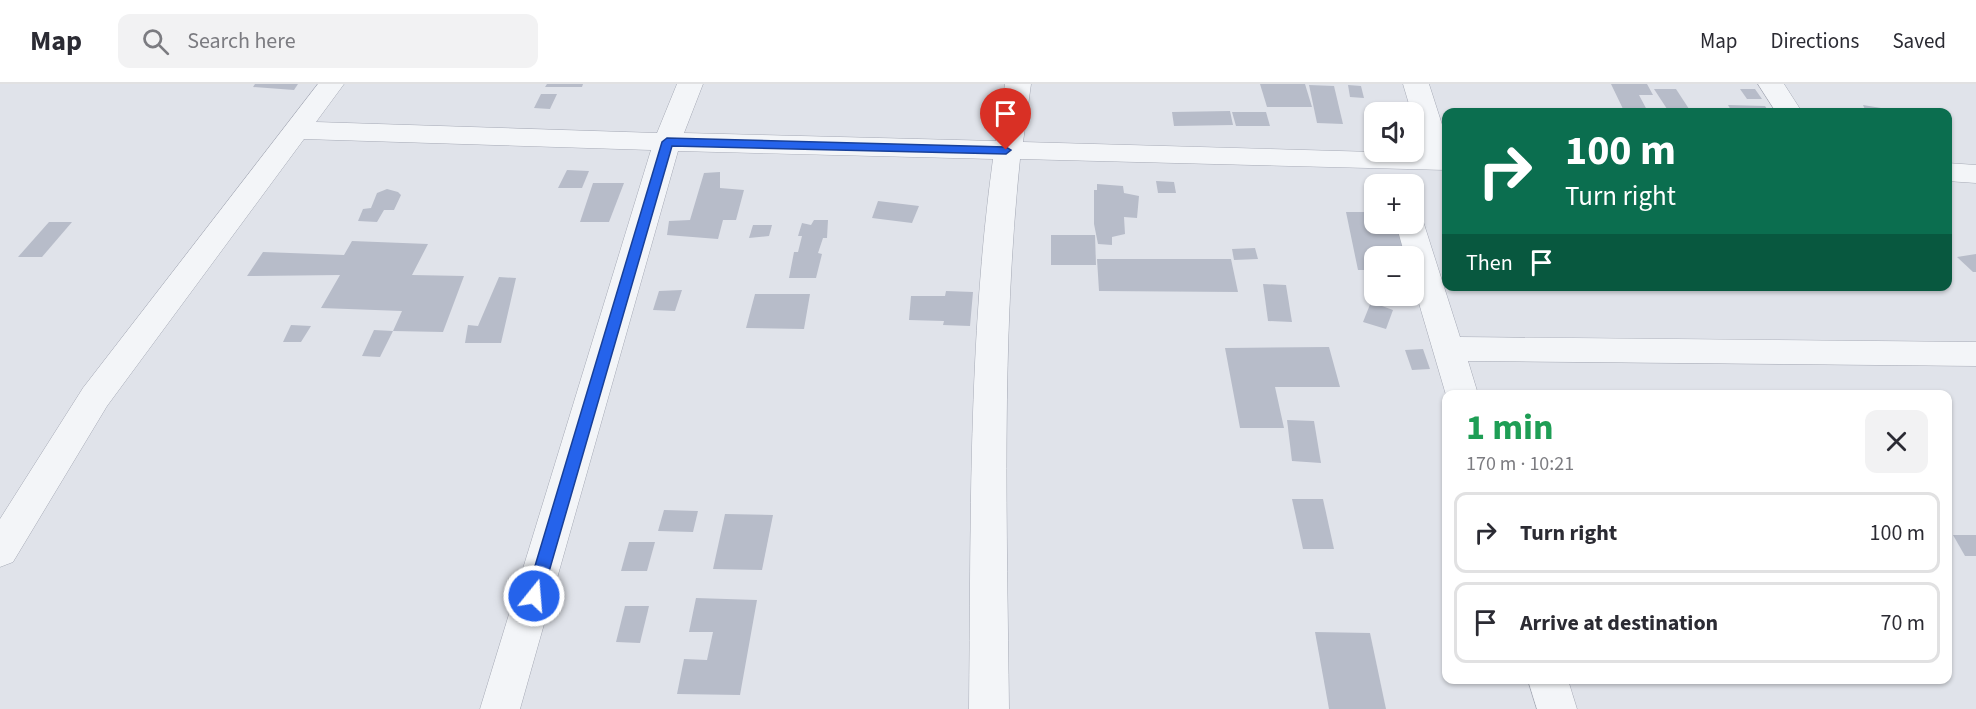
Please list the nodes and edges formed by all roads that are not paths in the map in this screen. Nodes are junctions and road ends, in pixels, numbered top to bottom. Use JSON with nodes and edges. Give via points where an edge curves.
{"nodes":[{"id":1,"x":331,"y":84,"type":"edge"},
{"id":2,"x":690,"y":84,"type":"edge"},
{"id":3,"x":1018,"y":84,"type":"edge"},
{"id":4,"x":1416,"y":84,"type":"edge"},
{"id":5,"x":1771,"y":84,"type":"edge"},
{"id":6,"x":1786,"y":108,"type":"edge"},
{"id":7,"x":298,"y":130,"type":"junction"},
{"id":8,"x":667,"y":142,"type":"junction"},
{"id":9,"x":1006,"y":150,"type":"junction"},
{"id":10,"x":1442,"y":158,"type":"edge"},
{"id":11,"x":1442,"y":161,"type":"edge"},
{"id":12,"x":1394,"y":172,"type":"edge"},
{"id":13,"x":1952,"y":172,"type":"edge"},
{"id":14,"x":1976,"y":174,"type":"edge"},
{"id":15,"x":1413,"y":234,"type":"edge"},
{"id":16,"x":1448,"y":349,"type":"junction"},
{"id":17,"x":1976,"y":354,"type":"edge"},
{"id":18,"x":1461,"y":390,"type":"edge"},
{"id":19,"x":0,"y":551,"type":"edge"},
{"id":20,"x":1549,"y":684,"type":"edge"},
{"id":21,"x":500,"y":709,"type":"edge"},
{"id":22,"x":989,"y":709,"type":"edge"},
{"id":23,"x":1557,"y":709,"type":"edge"}],
"edges":[{"from":1,"to":7,"type":"street"},
{"from":2,"to":8,"type":"street"},
{"from":3,"to":9,"type":"street"},
{"from":4,"to":10,"type":"street"},
{"from":5,"to":6,"type":"street"},
{"from":7,"to":8,"type":"street"},
{"from":7,"to":19,"type":"street","via":[[95,397]]},
{"from":8,"to":9,"type":"street"},
{"from":8,"to":21,"type":"street"},
{"from":9,"to":12,"type":"street"},
{"from":9,"to":22,"type":"street","via":[[991,352]]},
{"from":11,"to":12,"type":"street"},
{"from":13,"to":14,"type":"street"},
{"from":15,"to":16,"type":"street"},
{"from":16,"to":17,"type":"street"},
{"from":16,"to":18,"type":"street"},
{"from":20,"to":23,"type":"street"}]}
